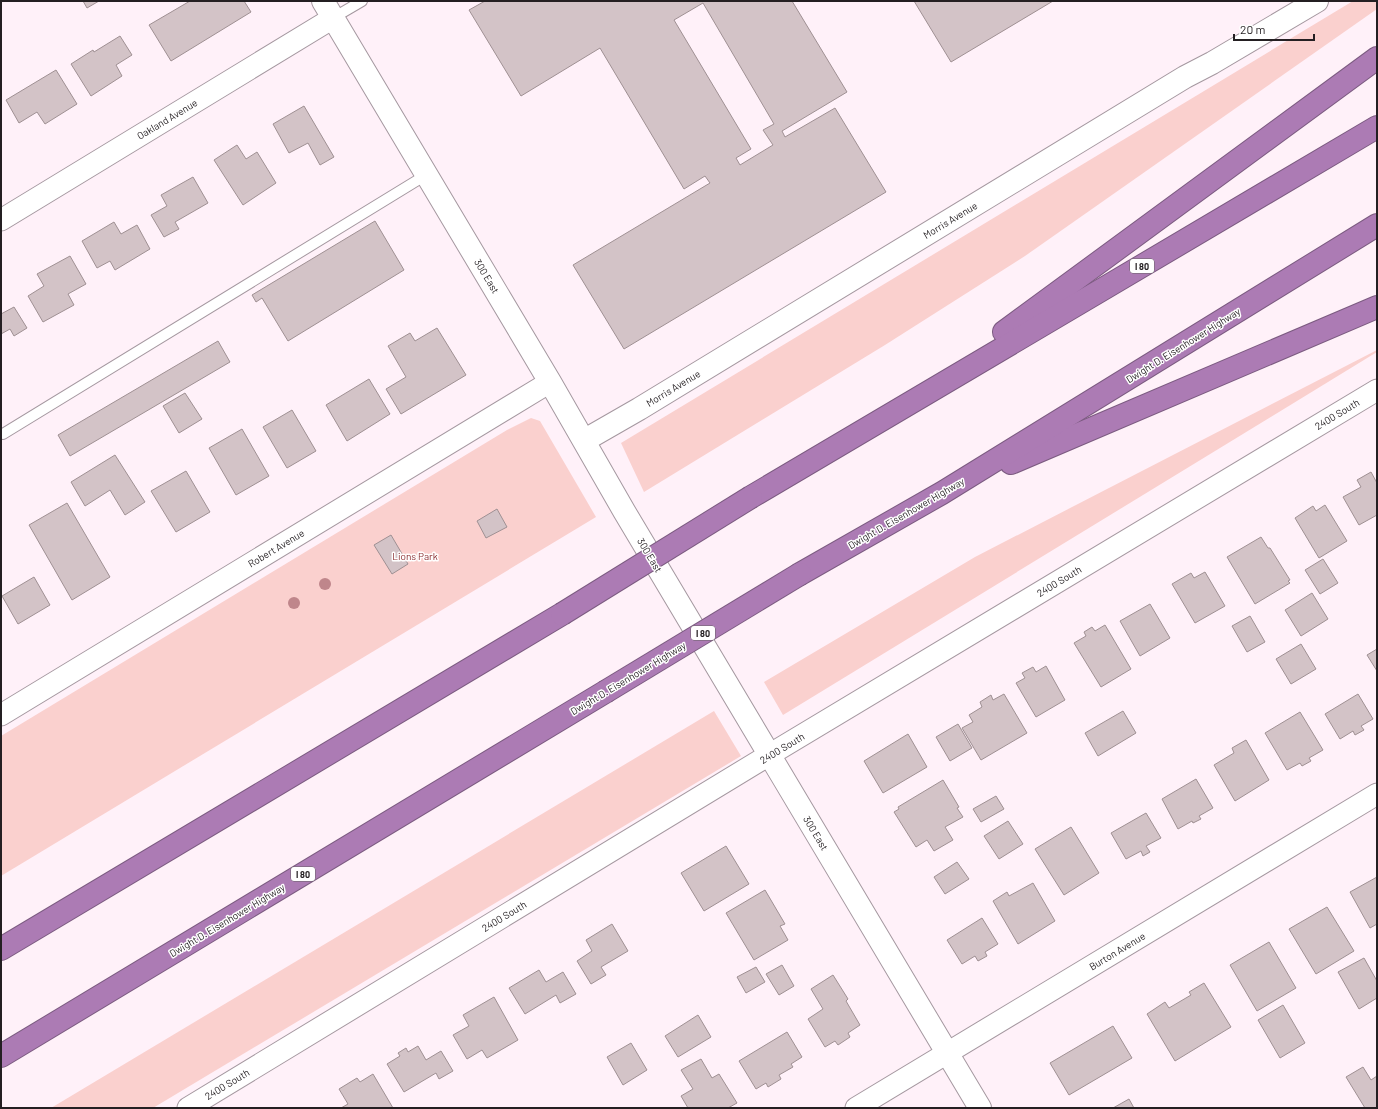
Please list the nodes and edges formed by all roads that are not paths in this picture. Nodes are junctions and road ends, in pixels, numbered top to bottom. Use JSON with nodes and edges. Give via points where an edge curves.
{"nodes":[{"id":1,"x":362,"y":1,"type":"edge"},
{"id":2,"x":1317,"y":1,"type":"edge"},
{"id":3,"x":328,"y":9,"type":"edge"},
{"id":4,"x":1377,"y":58,"type":"edge"},
{"id":5,"x":1377,"y":127,"type":"edge"},
{"id":6,"x":426,"y":175,"type":"junction"},
{"id":7,"x":1,"y":220,"type":"edge"},
{"id":8,"x":1377,"y":226,"type":"edge"},
{"id":9,"x":1377,"y":307,"type":"edge"},
{"id":10,"x":550,"y":382,"type":"junction"},
{"id":11,"x":1377,"y":390,"type":"edge"},
{"id":12,"x":906,"y":405,"type":"junction"},
{"id":13,"x":3,"y":434,"type":"dead end"},
{"id":14,"x":584,"y":440,"type":"junction"},
{"id":15,"x":942,"y":493,"type":"junction"},
{"id":16,"x":1,"y":715,"type":"edge"},
{"id":17,"x":769,"y":755,"type":"junction"},
{"id":18,"x":1377,"y":794,"type":"edge"},
{"id":19,"x":1,"y":949,"type":"edge"},
{"id":20,"x":947,"y":1053,"type":"junction"},
{"id":21,"x":1,"y":1056,"type":"edge"},
{"id":22,"x":188,"y":1108,"type":"edge"},
{"id":23,"x":856,"y":1108,"type":"edge"},
{"id":24,"x":980,"y":1108,"type":"edge"}],
"edges":[{"from":1,"to":3,"type":"lane"},
{"from":2,"to":14,"type":"street","name":"Morris Avenue","via":[[1185,77],[653,401]]},
{"from":3,"to":6,"type":"street","name":"300 East"},
{"from":3,"to":7,"type":"street","name":"Oakland Avenue"},
{"from":4,"to":12,"type":"highway"},
{"from":5,"to":12,"type":"highway","number":"I 80"},
{"from":6,"to":10,"type":"street","name":"300 East"},
{"from":6,"to":13,"type":"lane"},
{"from":8,"to":15,"type":"highway","name":"Dwight D. Eisenhower Highway","number":"I 80"},
{"from":9,"to":15,"type":"highway"},
{"from":10,"to":14,"type":"street","name":"300 East"},
{"from":10,"to":16,"type":"street","name":"Robert Avenue"},
{"from":11,"to":17,"type":"street","name":"2400 South"},
{"from":12,"to":19,"type":"highway","number":"I 80","bridge":true},
{"from":14,"to":17,"type":"street","name":"300 East"},
{"from":15,"to":21,"type":"highway","name":"Dwight D. Eisenhower Highway","number":"I 80","bridge":true,"via":[[800,574]]},
{"from":17,"to":20,"type":"street","name":"300 East"},
{"from":17,"to":22,"type":"street","name":"2400 South"},
{"from":18,"to":20,"type":"street","name":"Burton Avenue"},
{"from":20,"to":23,"type":"street","name":"Burton Avenue"},
{"from":20,"to":24,"type":"street","name":"300 East"}]}
